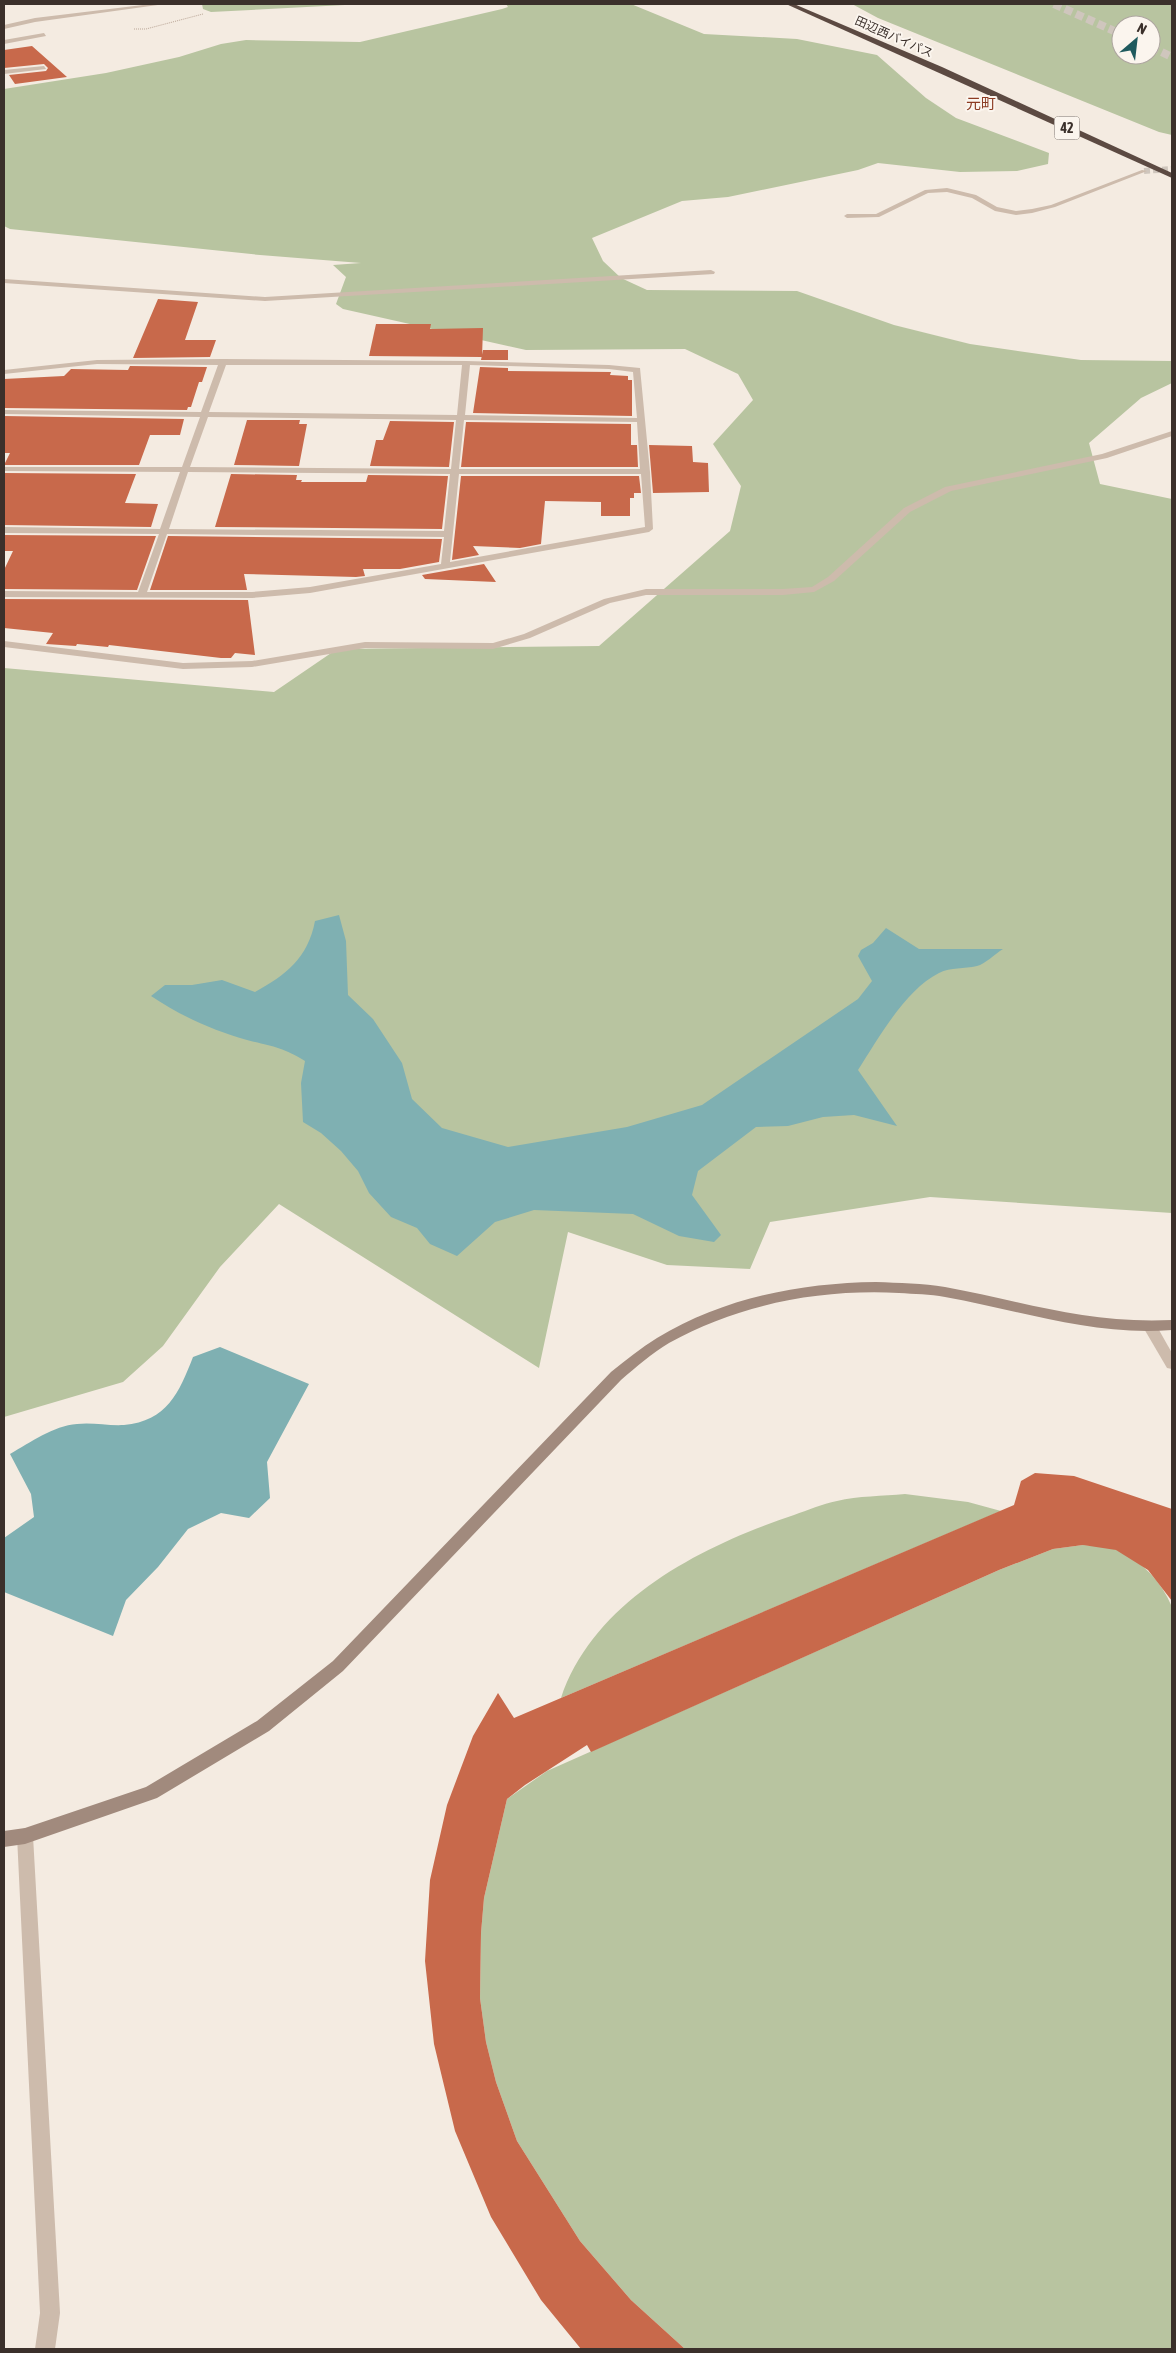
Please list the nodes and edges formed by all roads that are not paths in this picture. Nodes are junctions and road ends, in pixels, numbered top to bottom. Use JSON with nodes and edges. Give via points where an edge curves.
{"nodes":[{"id":1,"x":162,"y":4,"type":"edge"},
{"id":2,"x":789,"y":4,"type":"edge"},
{"id":3,"x":4,"y":27,"type":"edge"},
{"id":4,"x":44,"y":35,"type":"dead end"},
{"id":5,"x":4,"y":42,"type":"edge"},
{"id":6,"x":44,"y":68,"type":"dead end"},
{"id":7,"x":4,"y":72,"type":"edge"},
{"id":8,"x":962,"y":80,"type":"junction"},
{"id":9,"x":1155,"y":158,"type":"tunnel mouth"},
{"id":10,"x":1144,"y":171,"type":"tunnel mouth"},
{"id":11,"x":1172,"y":176,"type":"edge"},
{"id":12,"x":847,"y":216,"type":"dead end"},
{"id":13,"x":712,"y":272,"type":"dead end"},
{"id":14,"x":4,"y":281,"type":"edge"},
{"id":15,"x":223,"y":361,"type":"junction"},
{"id":16,"x":466,"y":363,"type":"junction"},
{"id":17,"x":4,"y":372,"type":"edge"},
{"id":18,"x":4,"y":412,"type":"edge"},
{"id":19,"x":204,"y":415,"type":"junction"},
{"id":20,"x":460,"y":418,"type":"junction"},
{"id":21,"x":641,"y":420,"type":"junction"},
{"id":22,"x":1172,"y":432,"type":"edge"},
{"id":23,"x":4,"y":468,"type":"edge"},
{"id":24,"x":185,"y":469,"type":"junction"},
{"id":25,"x":455,"y":471,"type":"junction"},
{"id":26,"x":646,"y":472,"type":"junction"},
{"id":27,"x":4,"y":530,"type":"edge"},
{"id":28,"x":164,"y":531,"type":"junction"},
{"id":29,"x":448,"y":534,"type":"junction"},
{"id":30,"x":445,"y":565,"type":"junction"},
{"id":31,"x":4,"y":594,"type":"edge"},
{"id":32,"x":142,"y":594,"type":"junction"},
{"id":33,"x":4,"y":644,"type":"edge"},
{"id":34,"x":1172,"y":1325,"type":"edge"},
{"id":35,"x":1150,"y":1327,"type":"junction"},
{"id":36,"x":1172,"y":1364,"type":"edge"},
{"id":37,"x":26,"y":1836,"type":"junction"},
{"id":38,"x":4,"y":1839,"type":"edge"},
{"id":39,"x":44,"y":2349,"type":"edge"}],
"edges":[{"from":1,"to":3,"type":"street"},
{"from":2,"to":8,"type":"highway","name":"田辺西バイパス","number":"42"},
{"from":4,"to":5,"type":"street"},
{"from":6,"to":7,"type":"street"},
{"from":8,"to":9,"type":"highway","name":"田辺西バイパス","number":"42"},
{"from":8,"to":11,"type":"highway","name":"田辺西バイパス","number":"42"},
{"from":10,"to":12,"type":"street","via":[[1032,211],[1016,213],[996,209],[974,196],[947,190],[927,191],[877,216]]},
{"from":13,"to":14,"type":"street","via":[[265,299]]},
{"from":15,"to":16,"type":"street"},
{"from":15,"to":17,"type":"street","via":[[98,362]]},
{"from":15,"to":19,"type":"street"},
{"from":16,"to":20,"type":"street"},
{"from":16,"to":21,"type":"street","via":[[637,370]]},
{"from":18,"to":19,"type":"street"},
{"from":19,"to":20,"type":"street"},
{"from":19,"to":24,"type":"street"},
{"from":20,"to":21,"type":"street"},
{"from":20,"to":25,"type":"street"},
{"from":21,"to":26,"type":"street"},
{"from":22,"to":33,"type":"street","via":[[1104,456],[948,489],[907,510],[831,579],[814,589],[646,592],[607,601],[527,636],[494,646],[365,645],[252,664],[183,666]]},
{"from":23,"to":24,"type":"street"},
{"from":24,"to":25,"type":"street"},
{"from":24,"to":28,"type":"street"},
{"from":25,"to":26,"type":"street"},
{"from":25,"to":29,"type":"street"},
{"from":26,"to":30,"type":"street","via":[[649,529]]},
{"from":27,"to":28,"type":"street"},
{"from":28,"to":29,"type":"street"},
{"from":28,"to":32,"type":"street"},
{"from":29,"to":30,"type":"street"},
{"from":30,"to":32,"type":"street","via":[[310,590],[252,595]]},
{"from":31,"to":32,"type":"street"},
{"from":34,"to":35,"type":"street"},
{"from":35,"to":36,"type":"street"},
{"from":35,"to":37,"type":"street","via":[[1100,1324],[1020,1311],[944,1292],[877,1286],[820,1289],[759,1300],[707,1318],[663,1341],[616,1376],[338,1666],[262,1726],[152,1793]]},
{"from":37,"to":38,"type":"street"},
{"from":37,"to":39,"type":"street","via":[[50,2313]]}]}
